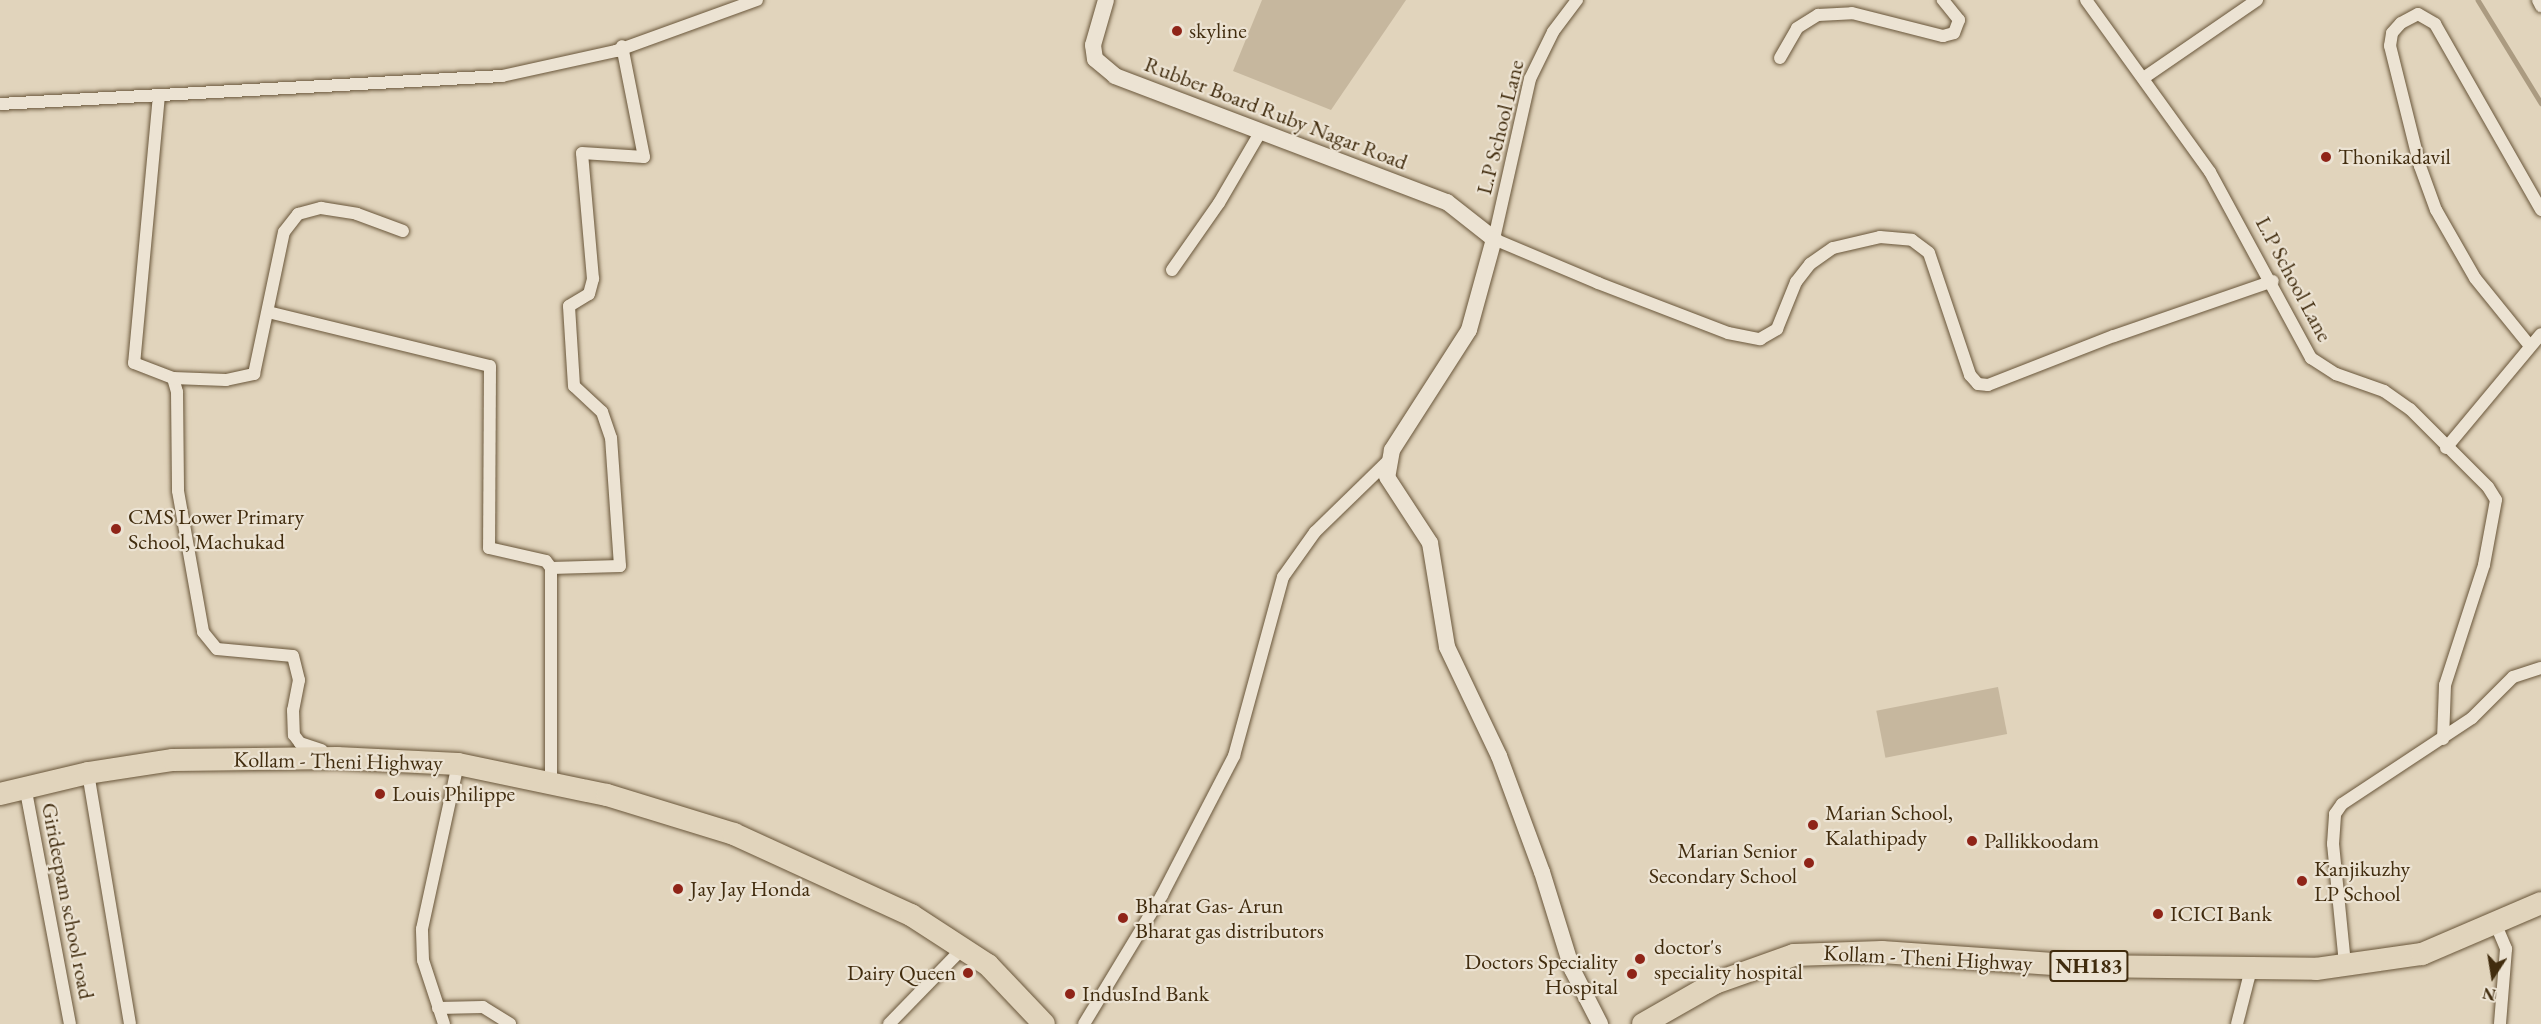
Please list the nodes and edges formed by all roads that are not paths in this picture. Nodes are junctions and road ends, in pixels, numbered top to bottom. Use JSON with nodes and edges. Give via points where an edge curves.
{"nodes":[{"id":1,"x":757,"y":0,"type":"edge"},
{"id":2,"x":1106,"y":0,"type":"edge"},
{"id":3,"x":1577,"y":0,"type":"edge"},
{"id":4,"x":1943,"y":0,"type":"edge"},
{"id":5,"x":2086,"y":0,"type":"edge"},
{"id":6,"x":2257,"y":0,"type":"edge"},
{"id":7,"x":2538,"y":0,"type":"edge"},
{"id":8,"x":2541,"y":6,"type":"edge"},
{"id":9,"x":622,"y":46,"type":"junction"},
{"id":10,"x":1780,"y":58,"type":"dead end"},
{"id":11,"x":2145,"y":77,"type":"junction"},
{"id":12,"x":159,"y":95,"type":"junction"},
{"id":13,"x":0,"y":104,"type":"edge"},
{"id":14,"x":1261,"y":131,"type":"junction"},
{"id":15,"x":2541,"y":210,"type":"edge"},
{"id":16,"x":403,"y":231,"type":"dead end"},
{"id":17,"x":1494,"y":239,"type":"junction"},
{"id":18,"x":1172,"y":270,"type":"dead end"},
{"id":19,"x":2273,"y":282,"type":"junction"},
{"id":20,"x":268,"y":312,"type":"junction"},
{"id":21,"x":2541,"y":334,"type":"edge"},
{"id":22,"x":2530,"y":346,"type":"junction"},
{"id":23,"x":173,"y":378,"type":"junction"},
{"id":24,"x":2446,"y":448,"type":"junction"},
{"id":25,"x":1388,"y":462,"type":"junction"},
{"id":26,"x":551,"y":568,"type":"junction"},
{"id":27,"x":2541,"y":668,"type":"edge"},
{"id":28,"x":2443,"y":739,"type":"junction"},
{"id":29,"x":370,"y":758,"type":"junction"},
{"id":30,"x":458,"y":764,"type":"junction"},
{"id":31,"x":88,"y":773,"type":"junction"},
{"id":32,"x":551,"y":785,"type":"junction"},
{"id":33,"x":25,"y":786,"type":"junction"},
{"id":34,"x":0,"y":794,"type":"edge"},
{"id":35,"x":2541,"y":903,"type":"edge"},
{"id":36,"x":2496,"y":925,"type":"junction"},
{"id":37,"x":964,"y":947,"type":"junction"},
{"id":38,"x":2345,"y":964,"type":"junction"},
{"id":39,"x":2251,"y":969,"type":"junction"},
{"id":40,"x":438,"y":1008,"type":"junction"},
{"id":41,"x":70,"y":1024,"type":"edge"},
{"id":42,"x":130,"y":1024,"type":"edge"},
{"id":43,"x":444,"y":1024,"type":"edge"},
{"id":44,"x":510,"y":1024,"type":"edge"},
{"id":45,"x":889,"y":1024,"type":"edge"},
{"id":46,"x":1044,"y":1024,"type":"edge"},
{"id":47,"x":1084,"y":1024,"type":"edge"},
{"id":48,"x":1600,"y":1024,"type":"edge"},
{"id":49,"x":1642,"y":1024,"type":"edge"},
{"id":50,"x":2237,"y":1024,"type":"edge"},
{"id":51,"x":2500,"y":1024,"type":"edge"}],
"edges":[{"from":1,"to":9,"type":"street"},
{"from":2,"to":14,"type":"main road","name":"Rubber Board Ruby Nagar Road","via":[[1093,45],[1095,59],[1103,68]]},
{"from":3,"to":17,"type":"street","name":"L.P School Lane","via":[[1553,32],[1530,79]]},
{"from":4,"to":10,"type":"street","via":[[1959,20],[1954,33],[1943,36],[1852,13],[1818,15],[1797,28]]},
{"from":5,"to":11,"type":"street","name":"L.P School Lane"},
{"from":6,"to":11,"type":"street"},
{"from":7,"to":8,"type":"street"},
{"from":9,"to":12,"type":"street","via":[[616,51],[502,76]]},
{"from":9,"to":26,"type":"street","via":[[644,157],[582,153],[593,279],[589,294],[569,306],[574,386],[602,412],[611,438],[620,566]]},
{"from":11,"to":19,"type":"street","name":"L.P School Lane","via":[[2210,172]]},
{"from":12,"to":13,"type":"street"},
{"from":12,"to":23,"type":"street","via":[[134,363]]},
{"from":14,"to":17,"type":"main road","name":"Rubber Board Ruby Nagar Road","via":[[1447,202]]},
{"from":14,"to":18,"type":"street","via":[[1219,203]]},
{"from":15,"to":22,"type":"street","via":[[2435,24],[2418,14],[2401,23],[2392,33],[2390,46],[2420,166],[2436,210],[2475,278]]},
{"from":16,"to":20,"type":"street","via":[[357,214],[321,208],[298,214],[284,232]]},
{"from":17,"to":19,"type":"street","via":[[1728,333],[1761,339],[1777,329],[1796,282],[1810,264],[1833,248],[1880,237],[1912,240],[1929,253],[1970,375],[1978,384],[1988,385],[2114,336]]},
{"from":17,"to":25,"type":"main road","via":[[1469,330],[1405,428]]},
{"from":19,"to":24,"type":"street","name":"L.P School Lane","via":[[2311,358],[2322,367],[2398,399]]},
{"from":20,"to":23,"type":"street","via":[[254,374],[226,380]]},
{"from":20,"to":26,"type":"street","via":[[490,366],[489,548],[546,561]]},
{"from":21,"to":22,"type":"street"},
{"from":22,"to":24,"type":"street"},
{"from":23,"to":29,"type":"street","via":[[180,423],[178,491],[203,632],[217,649],[293,656],[299,680],[293,710],[294,735],[310,748]]},
{"from":24,"to":28,"type":"street","name":"L.P School Lane","via":[[2488,487],[2496,500],[2496,515],[2445,685]]},
{"from":25,"to":47,"type":"street","via":[[1315,532],[1283,576],[1234,756],[1162,895]]},
{"from":25,"to":48,"type":"main road","via":[[1387,477],[1394,492],[1430,543],[1447,647],[1499,756],[1542,872],[1572,969]]},
{"from":26,"to":32,"type":"street"},
{"from":27,"to":28,"type":"street","via":[[2513,677],[2487,706]]},
{"from":28,"to":38,"type":"street","via":[[2358,790],[2335,814],[2334,873]]},
{"from":29,"to":30,"type":"highway","name":"Kollam - Theni Highway"},
{"from":29,"to":31,"type":"highway","name":"Kollam - Theni Highway","via":[[198,759]]},
{"from":30,"to":32,"type":"highway","name":"Kollam - Theni Highway"},
{"from":30,"to":40,"type":"street","via":[[422,929],[423,960]]},
{"from":31,"to":33,"type":"highway","name":"Kollam - Theni Highway"},
{"from":31,"to":42,"type":"street"},
{"from":32,"to":37,"type":"highway","name":"Kollam - Theni Highway","via":[[607,795],[734,834],[911,915]]},
{"from":33,"to":34,"type":"highway","name":"Kollam - Theni Highway"},
{"from":33,"to":41,"type":"street","name":"Girideepam school road"},
{"from":35,"to":36,"type":"highway","name":"Kollam - Theni Highway","number":"NH183"},
{"from":36,"to":38,"type":"highway","name":"Kollam - Theni Highway","number":"NH183","via":[[2422,954]]},
{"from":36,"to":51,"type":"street","via":[[2506,949]]},
{"from":37,"to":45,"type":"street"},
{"from":37,"to":46,"type":"highway","name":"Kollam - Theni Highway","via":[[1010,986]]},
{"from":38,"to":39,"type":"highway","name":"Kollam - Theni Highway","number":"NH183"},
{"from":39,"to":49,"type":"highway","name":"Kollam - Theni Highway","number":"NH183","via":[[2082,966],[1882,952],[1814,953],[1744,970],[1690,995]]},
{"from":39,"to":50,"type":"street"},
{"from":40,"to":43,"type":"street"},
{"from":40,"to":44,"type":"street","via":[[483,1007]]}]}
